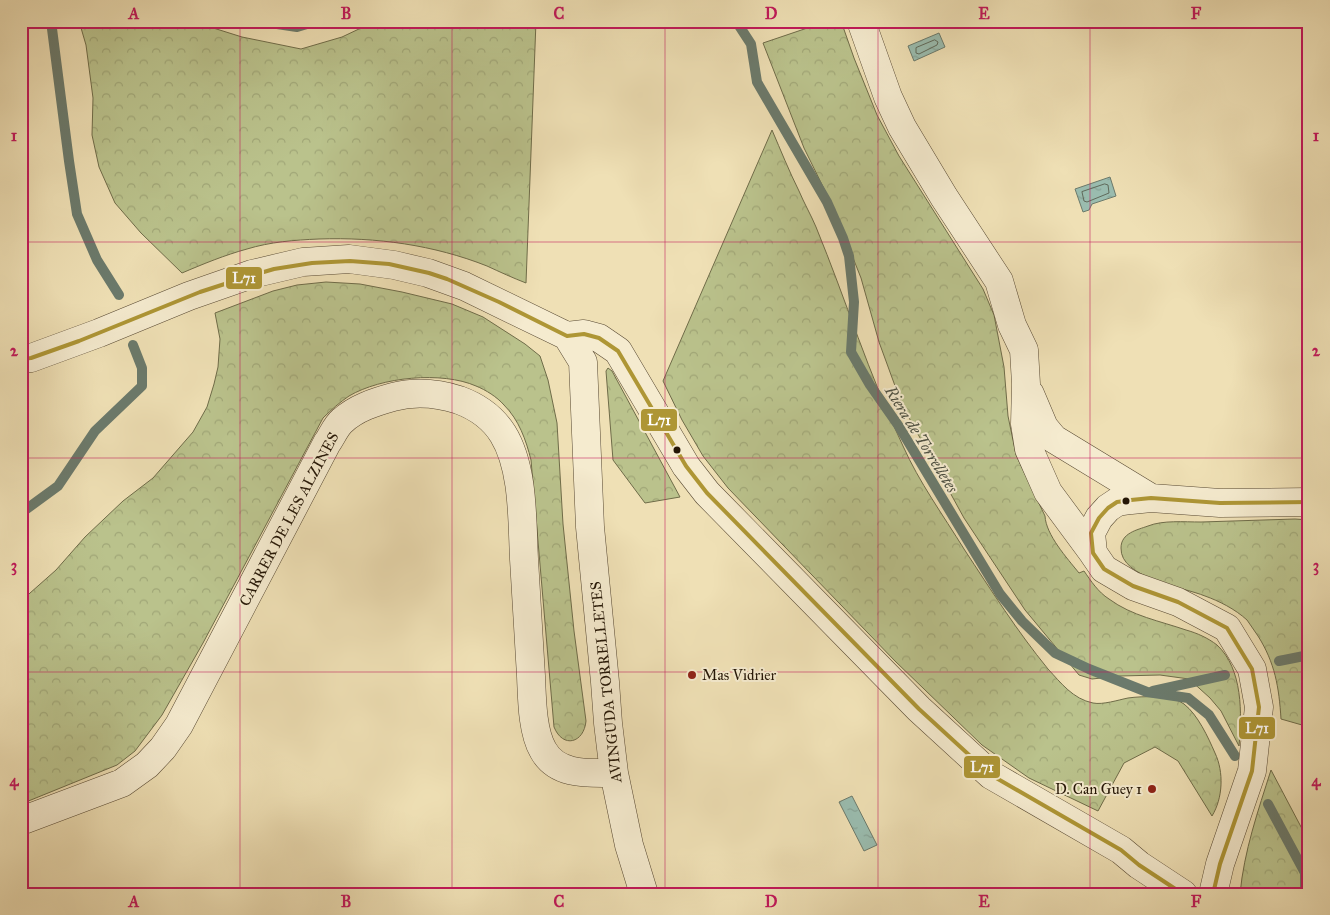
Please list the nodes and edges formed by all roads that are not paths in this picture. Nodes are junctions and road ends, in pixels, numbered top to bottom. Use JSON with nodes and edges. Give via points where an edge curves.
{"nodes":[{"id":1,"x":861,"y":21,"type":"edge"},
{"id":2,"x":567,"y":336,"type":"junction"},
{"id":3,"x":21,"y":359,"type":"edge"},
{"id":4,"x":1026,"y":384,"type":"junction"},
{"id":5,"x":1151,"y":498,"type":"junction"},
{"id":6,"x":1309,"y":502,"type":"edge"},
{"id":7,"x":1093,"y":553,"type":"junction"},
{"id":8,"x":614,"y":773,"type":"junction"},
{"id":9,"x":21,"y":821,"type":"edge"},
{"id":10,"x":644,"y":894,"type":"edge"},
{"id":11,"x":1183,"y":894,"type":"edge"},
{"id":12,"x":1213,"y":894,"type":"edge"}],
"edges":[{"from":1,"to":4,"type":"street","via":[[902,126],[999,281],[1012,325],[1024,350]]},
{"from":2,"to":3,"type":"street","via":[[464,286],[428,273],[349,260],[303,262],[252,274],[56,349]]},
{"from":2,"to":8,"type":"street","name":"AVINGUDA TORRELLETES","via":[[583,362],[590,527]]},
{"from":2,"to":11,"type":"street","via":[[584,334],[599,338],[618,351],[686,466],[707,493],[958,746],[991,774],[1121,850]]},
{"from":4,"to":5,"type":"street","via":[[1044,427],[1054,439]]},
{"from":4,"to":7,"type":"street","via":[[1025,424],[1029,449],[1048,492]]},
{"from":5,"to":6,"type":"street","via":[[1220,503]]},
{"from":5,"to":7,"type":"street","via":[[1117,502],[1108,508],[1098,518],[1091,534]]},
{"from":7,"to":12,"type":"street","via":[[1104,569],[1133,586],[1178,602],[1227,628],[1252,669],[1259,707],[1252,770]]},
{"from":8,"to":9,"type":"street","name":"CARRER DE LES ALZINES","via":[[582,773],[565,769],[552,762],[537,738],[532,704],[521,504],[514,460],[504,435],[490,417],[467,403],[421,392],[371,403],[342,421],[327,443],[179,725],[148,765],[122,784]]},
{"from":8,"to":10,"type":"street","name":"AVINGUDA TORRELLETES"}]}
